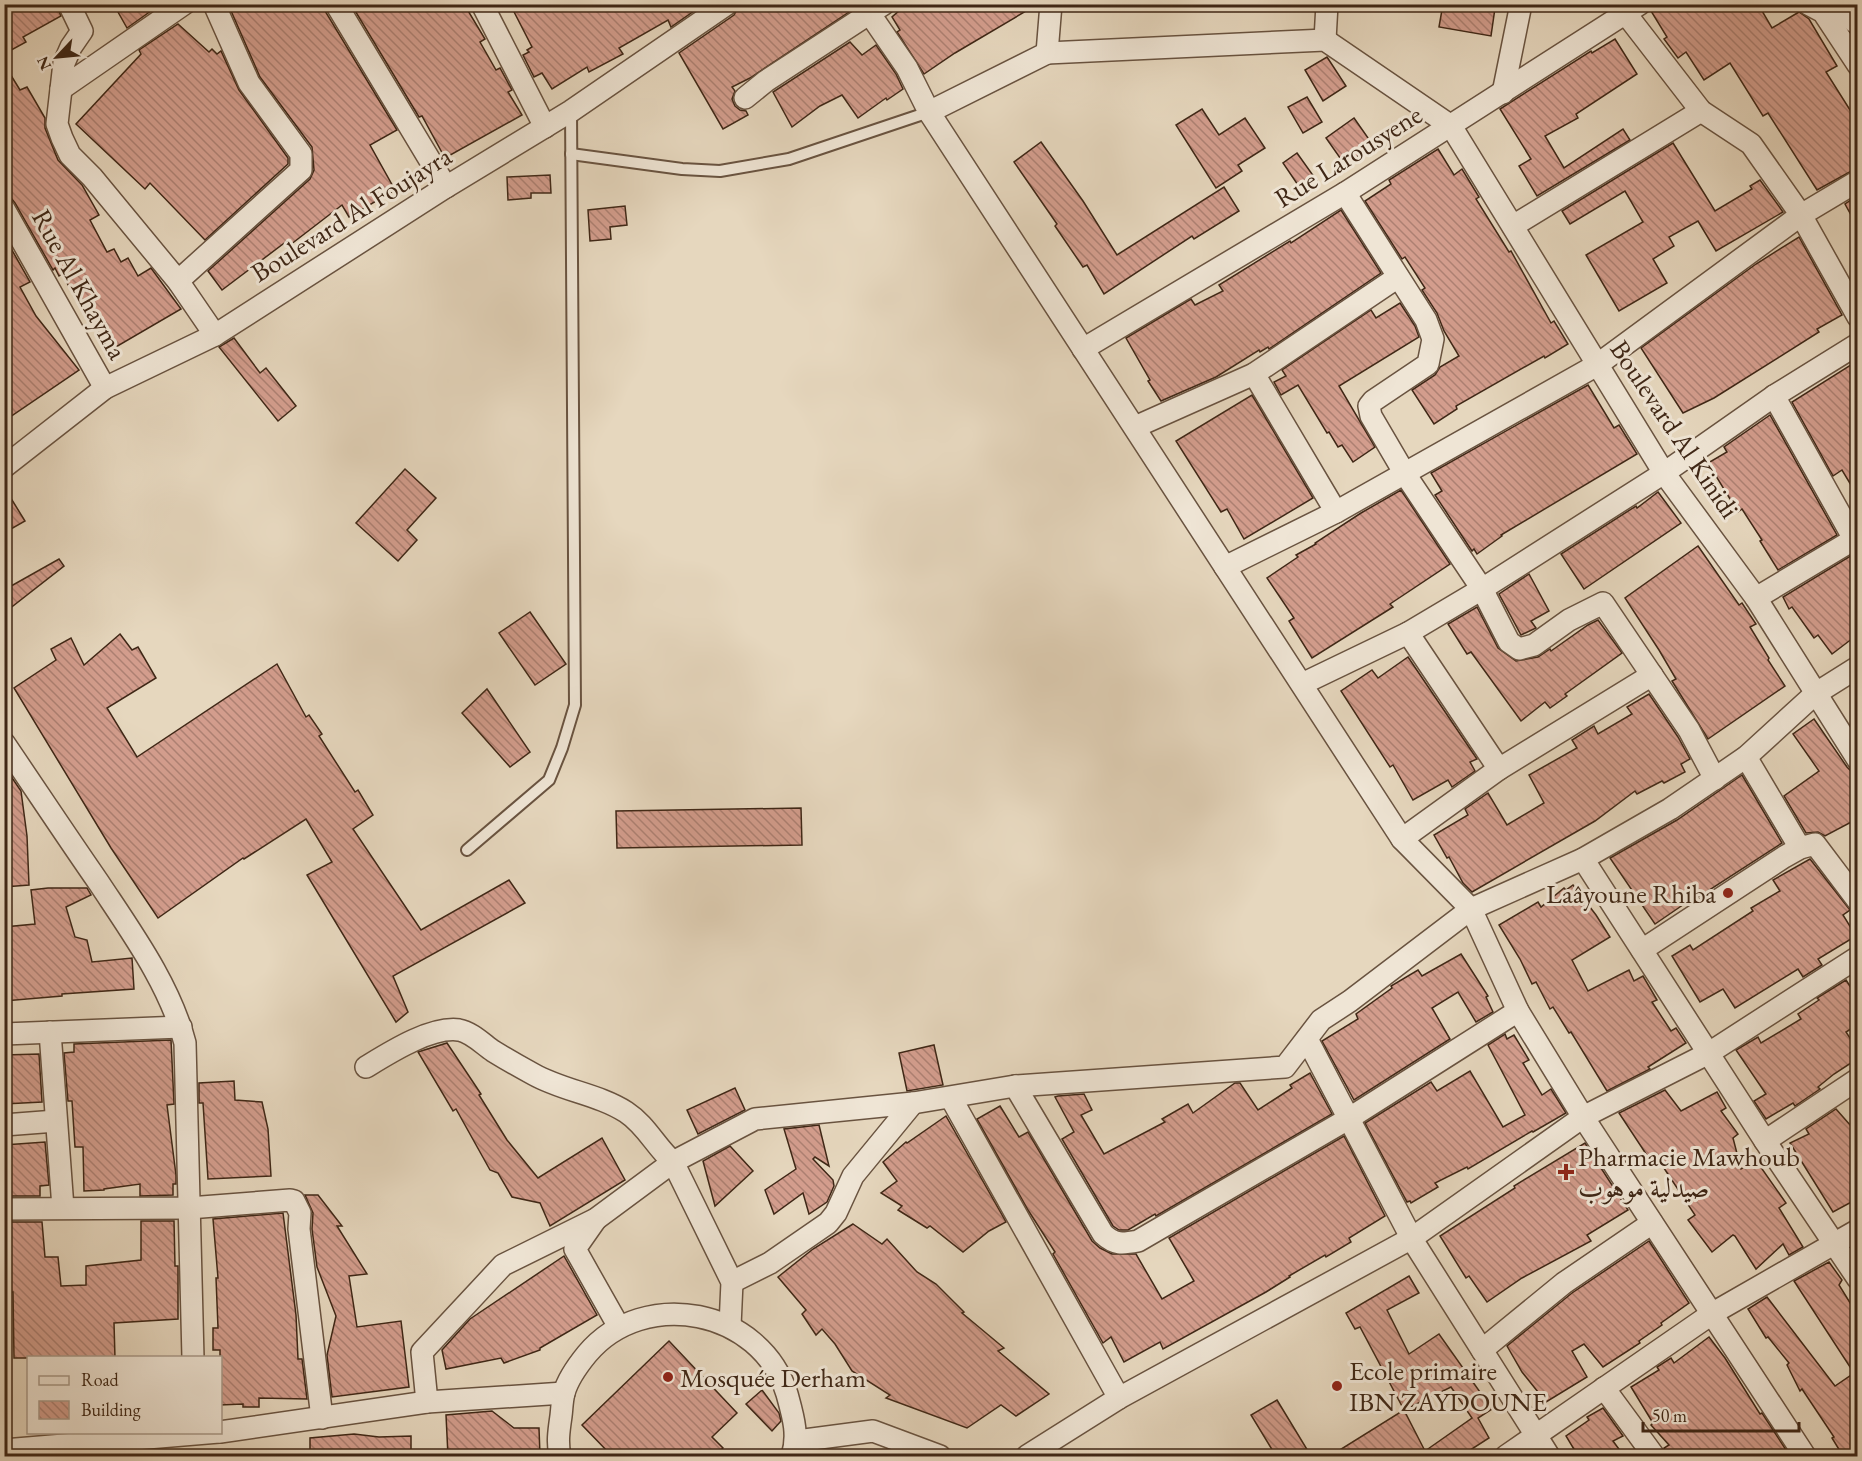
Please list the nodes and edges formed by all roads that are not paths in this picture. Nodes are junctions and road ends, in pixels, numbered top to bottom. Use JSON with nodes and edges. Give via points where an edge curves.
{"nodes":[{"id":1,"x":69,"y":4,"type":"edge"},
{"id":2,"x":184,"y":4,"type":"edge"},
{"id":3,"x":214,"y":4,"type":"edge"},
{"id":4,"x":336,"y":4,"type":"edge"},
{"id":5,"x":728,"y":4,"type":"edge"},
{"id":6,"x":1051,"y":4,"type":"edge"},
{"id":7,"x":1327,"y":4,"type":"edge"},
{"id":8,"x":1521,"y":4,"type":"edge"},
{"id":9,"x":1808,"y":4,"type":"edge"},
{"id":10,"x":1840,"y":4,"type":"edge"},
{"id":11,"x":483,"y":5,"type":"edge"},
{"id":12,"x":872,"y":8,"type":"edge"},
{"id":13,"x":1633,"y":9,"type":"edge"},
{"id":14,"x":1857,"y":19,"type":"edge"},
{"id":15,"x":1326,"y":40,"type":"junction"},
{"id":16,"x":1047,"y":53,"type":"junction"},
{"id":17,"x":1857,"y":65,"type":"edge"},
{"id":18,"x":62,"y":89,"type":"junction"},
{"id":19,"x":1503,"y":93,"type":"junction"},
{"id":20,"x":745,"y":98,"type":"dead end"},
{"id":21,"x":571,"y":111,"type":"junction"},
{"id":22,"x":1701,"y":111,"type":"junction"},
{"id":23,"x":929,"y":112,"type":"junction"},
{"id":24,"x":1451,"y":126,"type":"junction"},
{"id":25,"x":545,"y":127,"type":"junction"},
{"id":26,"x":571,"y":154,"type":"junction"},
{"id":27,"x":1857,"y":181,"type":"edge"},
{"id":28,"x":446,"y":187,"type":"junction"},
{"id":29,"x":1345,"y":193,"type":"junction"},
{"id":30,"x":4,"y":208,"type":"edge"},
{"id":31,"x":1801,"y":215,"type":"junction"},
{"id":32,"x":1513,"y":226,"type":"junction"},
{"id":33,"x":1398,"y":277,"type":"junction"},
{"id":34,"x":178,"y":280,"type":"junction"},
{"id":35,"x":1857,"y":317,"type":"edge"},
{"id":36,"x":215,"y":335,"type":"junction"},
{"id":37,"x":1857,"y":344,"type":"edge"},
{"id":38,"x":1083,"y":349,"type":"junction"},
{"id":39,"x":1597,"y":365,"type":"junction"},
{"id":40,"x":1254,"y":374,"type":"junction"},
{"id":41,"x":105,"y":388,"type":"junction"},
{"id":42,"x":1774,"y":396,"type":"junction"},
{"id":43,"x":1135,"y":428,"type":"junction"},
{"id":44,"x":4,"y":467,"type":"edge"},
{"id":45,"x":1664,"y":473,"type":"junction"},
{"id":46,"x":1405,"y":474,"type":"junction"},
{"id":47,"x":1336,"y":512,"type":"junction"},
{"id":48,"x":1856,"y":538,"type":"edge"},
{"id":49,"x":1225,"y":567,"type":"junction"},
{"id":50,"x":1482,"y":589,"type":"junction"},
{"id":51,"x":1756,"y":598,"type":"junction"},
{"id":52,"x":1408,"y":633,"type":"junction"},
{"id":53,"x":1857,"y":667,"type":"edge"},
{"id":54,"x":1652,"y":675,"type":"junction"},
{"id":55,"x":1302,"y":684,"type":"junction"},
{"id":56,"x":1815,"y":694,"type":"junction"},
{"id":57,"x":4,"y":743,"type":"edge"},
{"id":58,"x":1746,"y":757,"type":"junction"},
{"id":59,"x":1857,"y":760,"type":"edge"},
{"id":60,"x":1499,"y":769,"type":"junction"},
{"id":61,"x":1715,"y":779,"type":"junction"},
{"id":62,"x":1402,"y":839,"type":"junction"},
{"id":63,"x":1800,"y":848,"type":"junction"},
{"id":64,"x":467,"y":850,"type":"dead end"},
{"id":65,"x":1583,"y":859,"type":"junction"},
{"id":66,"x":1857,"y":901,"type":"edge"},
{"id":67,"x":1471,"y":909,"type":"junction"},
{"id":68,"x":1642,"y":950,"type":"junction"},
{"id":69,"x":1857,"y":957,"type":"edge"},
{"id":70,"x":1518,"y":1011,"type":"junction"},
{"id":71,"x":181,"y":1027,"type":"junction"},
{"id":72,"x":50,"y":1032,"type":"junction"},
{"id":73,"x":4,"y":1034,"type":"edge"},
{"id":74,"x":1306,"y":1039,"type":"junction"},
{"id":75,"x":1709,"y":1053,"type":"junction"},
{"id":76,"x":366,"y":1067,"type":"dead end"},
{"id":77,"x":1857,"y":1079,"type":"edge"},
{"id":78,"x":1015,"y":1086,"type":"junction"},
{"id":79,"x":951,"y":1098,"type":"junction"},
{"id":80,"x":913,"y":1103,"type":"junction"},
{"id":81,"x":1583,"y":1117,"type":"junction"},
{"id":82,"x":1348,"y":1119,"type":"junction"},
{"id":83,"x":56,"y":1121,"type":"junction"},
{"id":84,"x":4,"y":1125,"type":"edge"},
{"id":85,"x":1765,"y":1141,"type":"junction"},
{"id":86,"x":673,"y":1162,"type":"junction"},
{"id":87,"x":189,"y":1208,"type":"junction"},
{"id":88,"x":4,"y":1209,"type":"edge"},
{"id":89,"x":63,"y":1209,"type":"junction"},
{"id":90,"x":596,"y":1219,"type":"junction"},
{"id":91,"x":1652,"y":1223,"type":"junction"},
{"id":92,"x":1857,"y":1230,"type":"edge"},
{"id":93,"x":1412,"y":1238,"type":"junction"},
{"id":94,"x":1835,"y":1243,"type":"junction"},
{"id":95,"x":1857,"y":1280,"type":"edge"},
{"id":96,"x":732,"y":1282,"type":"junction"},
{"id":97,"x":1713,"y":1313,"type":"junction"},
{"id":98,"x":730,"y":1326,"type":"junction"},
{"id":99,"x":619,"y":1328,"type":"junction"},
{"id":100,"x":1482,"y":1350,"type":"junction"},
{"id":101,"x":193,"y":1356,"type":"edge"},
{"id":102,"x":1604,"y":1388,"type":"junction"},
{"id":103,"x":564,"y":1392,"type":"junction"},
{"id":104,"x":1119,"y":1398,"type":"junction"},
{"id":105,"x":427,"y":1402,"type":"junction"},
{"id":106,"x":322,"y":1418,"type":"junction"},
{"id":107,"x":222,"y":1432,"type":"edge"},
{"id":108,"x":215,"y":1434,"type":"edge"},
{"id":109,"x":1537,"y":1434,"type":"junction"},
{"id":110,"x":194,"y":1442,"type":"edge"},
{"id":111,"x":794,"y":1449,"type":"edge"},
{"id":112,"x":4,"y":1450,"type":"edge"},
{"id":113,"x":560,"y":1456,"type":"edge"},
{"id":114,"x":940,"y":1456,"type":"edge"},
{"id":115,"x":1027,"y":1456,"type":"edge"},
{"id":116,"x":1506,"y":1456,"type":"edge"},
{"id":117,"x":1549,"y":1456,"type":"edge"},
{"id":118,"x":1654,"y":1456,"type":"edge"},
{"id":119,"x":1805,"y":1456,"type":"edge"}],
"edges":[{"from":1,"to":18,"type":"street","via":[[82,32],[64,63]]},
{"from":2,"to":18,"type":"street"},
{"from":3,"to":34,"type":"street","via":[[249,84],[301,154],[301,170]]},
{"from":4,"to":28,"type":"street"},
{"from":5,"to":21,"type":"street","name":"Boulevard Al Foujayra"},
{"from":6,"to":16,"type":"street"},
{"from":7,"to":15,"type":"street"},
{"from":8,"to":19,"type":"street"},
{"from":9,"to":17,"type":"street","via":[[1823,12]]},
{"from":10,"to":14,"type":"main road"},
{"from":11,"to":25,"type":"street"},
{"from":12,"to":20,"type":"street"},
{"from":12,"to":23,"type":"street"},
{"from":13,"to":19,"type":"street","name":"Rue Larousyene"},
{"from":13,"to":22,"type":"street"},
{"from":15,"to":16,"type":"street"},
{"from":15,"to":24,"type":"street"},
{"from":16,"to":23,"type":"street"},
{"from":18,"to":34,"type":"street","via":[[57,124],[70,156],[93,177]]},
{"from":19,"to":24,"type":"street","name":"Rue Larousyene"},
{"from":21,"to":25,"type":"street","name":"Boulevard Al Foujayra"},
{"from":21,"to":26,"type":"lane"},
{"from":22,"to":31,"type":"street","via":[[1751,144]]},
{"from":22,"to":32,"type":"street"},
{"from":23,"to":26,"type":"lane","via":[[789,159],[720,171]]},
{"from":23,"to":38,"type":"street"},
{"from":24,"to":29,"type":"street","name":"Rue Larousyene"},
{"from":24,"to":32,"type":"street","name":"Boulevard Al Kinidi"},
{"from":25,"to":28,"type":"street","name":"Boulevard Al Foujayra"},
{"from":26,"to":64,"type":"lane","via":[[575,705],[549,780]]},
{"from":27,"to":31,"type":"street"},
{"from":28,"to":36,"type":"street","name":"Boulevard Al Foujayra"},
{"from":29,"to":33,"type":"street"},
{"from":29,"to":38,"type":"street","name":"Rue Larousyene"},
{"from":30,"to":41,"type":"street","name":"Rue Al Khayma"},
{"from":31,"to":35,"type":"street"},
{"from":31,"to":39,"type":"street"},
{"from":32,"to":39,"type":"street","name":"Boulevard Al Kinidi"},
{"from":33,"to":40,"type":"street"},
{"from":33,"to":46,"type":"street","via":[[1430,328],[1431,357],[1428,364],[1369,406]]},
{"from":34,"to":36,"type":"street"},
{"from":36,"to":41,"type":"street","name":"Boulevard Al Foujayra"},
{"from":37,"to":42,"type":"street"},
{"from":38,"to":43,"type":"street"},
{"from":39,"to":45,"type":"street","name":"Boulevard Al Kinidi"},
{"from":39,"to":46,"type":"street"},
{"from":40,"to":43,"type":"street"},
{"from":40,"to":47,"type":"street"},
{"from":41,"to":44,"type":"street","name":"Boulevard Al Foujayra"},
{"from":42,"to":45,"type":"street"},
{"from":42,"to":48,"type":"street"},
{"from":43,"to":49,"type":"street"},
{"from":45,"to":50,"type":"street"},
{"from":45,"to":51,"type":"street","name":"Boulevard Al Kinidi"},
{"from":46,"to":47,"type":"street"},
{"from":46,"to":50,"type":"street"},
{"from":47,"to":49,"type":"street"},
{"from":48,"to":51,"type":"street"},
{"from":49,"to":55,"type":"street"},
{"from":50,"to":52,"type":"street"},
{"from":50,"to":54,"type":"street","via":[[1509,642],[1519,649],[1534,645],[1569,620],[1603,603]]},
{"from":51,"to":56,"type":"street","name":"Boulevard Al Kinidi"},
{"from":52,"to":55,"type":"street"},
{"from":52,"to":60,"type":"street"},
{"from":53,"to":56,"type":"street"},
{"from":54,"to":60,"type":"street"},
{"from":54,"to":61,"type":"street","via":[[1689,730]]},
{"from":55,"to":62,"type":"street"},
{"from":56,"to":58,"type":"street"},
{"from":56,"to":59,"type":"street","name":"Boulevard Al Kinidi"},
{"from":57,"to":71,"type":"street","via":[[135,937]]},
{"from":58,"to":61,"type":"street"},
{"from":58,"to":63,"type":"street"},
{"from":60,"to":62,"type":"street"},
{"from":61,"to":65,"type":"street"},
{"from":62,"to":67,"type":"street"},
{"from":63,"to":66,"type":"street","via":[[1815,844]]},
{"from":63,"to":68,"type":"street"},
{"from":65,"to":67,"type":"street"},
{"from":65,"to":68,"type":"street"},
{"from":67,"to":70,"type":"street"},
{"from":67,"to":74,"type":"street","via":[[1321,1020]]},
{"from":68,"to":75,"type":"street"},
{"from":69,"to":75,"type":"street"},
{"from":70,"to":81,"type":"street"},
{"from":70,"to":82,"type":"street"},
{"from":71,"to":72,"type":"street"},
{"from":71,"to":87,"type":"street","via":[[185,1043]]},
{"from":72,"to":73,"type":"street"},
{"from":72,"to":83,"type":"street"},
{"from":74,"to":78,"type":"street","via":[[1285,1067]]},
{"from":74,"to":82,"type":"street"},
{"from":75,"to":81,"type":"street"},
{"from":75,"to":85,"type":"street"},
{"from":76,"to":86,"type":"street","via":[[404,1044],[436,1033],[466,1032],[535,1076],[606,1101],[628,1114]]},
{"from":77,"to":85,"type":"street"},
{"from":78,"to":79,"type":"street"},
{"from":78,"to":82,"type":"street","via":[[1103,1234],[1111,1242],[1121,1244],[1138,1241]]},
{"from":79,"to":80,"type":"street"},
{"from":79,"to":104,"type":"street"},
{"from":80,"to":86,"type":"street","via":[[755,1119]]},
{"from":80,"to":96,"type":"street","via":[[853,1176],[828,1222],[771,1263]]},
{"from":81,"to":91,"type":"street"},
{"from":81,"to":93,"type":"street"},
{"from":82,"to":93,"type":"street"},
{"from":83,"to":84,"type":"street"},
{"from":83,"to":89,"type":"street"},
{"from":85,"to":94,"type":"street"},
{"from":86,"to":90,"type":"street"},
{"from":86,"to":96,"type":"street"},
{"from":87,"to":89,"type":"street"},
{"from":87,"to":101,"type":"street"},
{"from":87,"to":106,"type":"street","via":[[294,1201],[300,1213]]},
{"from":88,"to":89,"type":"street"},
{"from":90,"to":99,"type":"street","via":[[575,1249]]},
{"from":90,"to":105,"type":"street","via":[[503,1265],[428,1344],[422,1352]]},
{"from":91,"to":97,"type":"street"},
{"from":91,"to":100,"type":"street","via":[[1564,1283]]},
{"from":92,"to":94,"type":"street"},
{"from":93,"to":100,"type":"street"},
{"from":93,"to":104,"type":"street"},
{"from":94,"to":95,"type":"street"},
{"from":94,"to":97,"type":"street"},
{"from":96,"to":98,"type":"street"},
{"from":97,"to":102,"type":"street"},
{"from":97,"to":119,"type":"street"},
{"from":98,"to":99,"type":"street","via":[[703,1316],[674,1313],[645,1317]]},
{"from":98,"to":111,"type":"street","via":[[761,1349],[782,1380],[794,1416]]},
{"from":99,"to":103,"type":"street","via":[[595,1344],[576,1367]]},
{"from":100,"to":109,"type":"street"},
{"from":102,"to":109,"type":"street"},
{"from":102,"to":118,"type":"street"},
{"from":103,"to":105,"type":"street"},
{"from":103,"to":113,"type":"street"},
{"from":104,"to":115,"type":"street"},
{"from":105,"to":106,"type":"street"},
{"from":106,"to":107,"type":"street"},
{"from":108,"to":110,"type":"street"},
{"from":109,"to":116,"type":"street"},
{"from":109,"to":117,"type":"street"},
{"from":110,"to":112,"type":"street"},
{"from":111,"to":114,"type":"street","via":[[873,1431]]}]}
